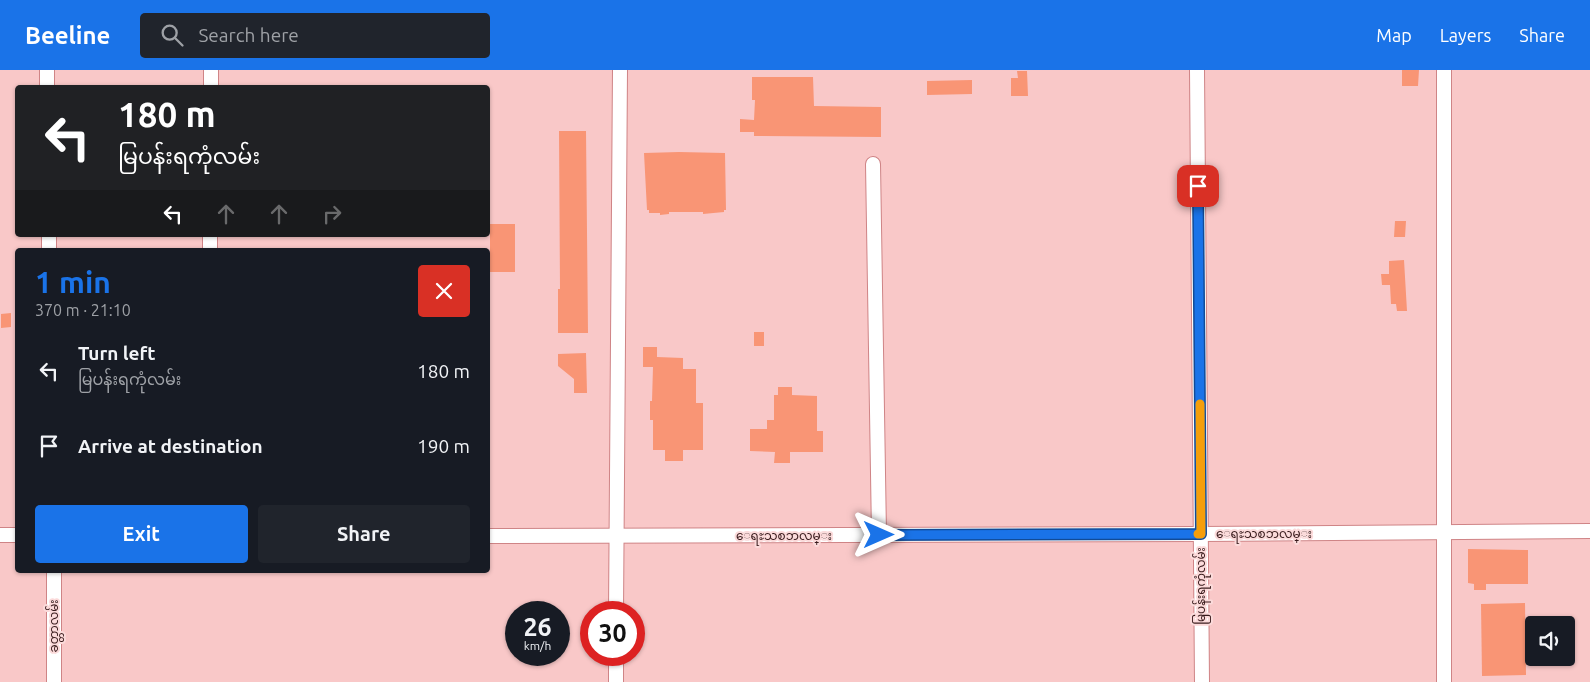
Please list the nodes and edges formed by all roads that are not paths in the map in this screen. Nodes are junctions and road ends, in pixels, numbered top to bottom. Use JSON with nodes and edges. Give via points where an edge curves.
{"nodes":[{"id":1,"x":47,"y":70,"type":"edge"},
{"id":2,"x":211,"y":70,"type":"edge"},
{"id":3,"x":620,"y":70,"type":"edge"},
{"id":4,"x":1197,"y":70,"type":"edge"},
{"id":5,"x":1444,"y":70,"type":"edge"},
{"id":6,"x":47,"y":85,"type":"edge"},
{"id":7,"x":211,"y":85,"type":"edge"},
{"id":8,"x":873,"y":164,"type":"dead end"},
{"id":9,"x":1590,"y":531,"type":"edge"},
{"id":10,"x":1445,"y":532,"type":"junction"},
{"id":11,"x":1201,"y":534,"type":"junction"},
{"id":12,"x":0,"y":535,"type":"edge"},
{"id":13,"x":15,"y":535,"type":"edge"},
{"id":14,"x":879,"y":535,"type":"junction"},
{"id":15,"x":490,"y":536,"type":"edge"},
{"id":16,"x":616,"y":536,"type":"junction"},
{"id":17,"x":54,"y":573,"type":"edge"},
{"id":18,"x":616,"y":601,"type":"edge"},
{"id":19,"x":616,"y":666,"type":"edge"},
{"id":20,"x":54,"y":682,"type":"edge"},
{"id":21,"x":616,"y":682,"type":"edge"},
{"id":22,"x":1202,"y":682,"type":"edge"},
{"id":23,"x":1444,"y":682,"type":"edge"}],
"edges":[{"from":1,"to":6,"type":"street"},
{"from":2,"to":7,"type":"street"},
{"from":3,"to":16,"type":"street"},
{"from":4,"to":11,"type":"street","name":"မြပန်းရကုံလမ်း"},
{"from":5,"to":10,"type":"street"},
{"from":8,"to":14,"type":"street"},
{"from":9,"to":10,"type":"street","name":"ေရႊသစၥာလမ္း"},
{"from":10,"to":11,"type":"street","name":"ေရႊသစၥာလမ္း"},
{"from":10,"to":23,"type":"street"},
{"from":11,"to":14,"type":"street","name":"ေရႊသစၥာလမ္း"},
{"from":11,"to":22,"type":"street","name":"မြပန်းရကုံလမ်း"},
{"from":12,"to":13,"type":"street"},
{"from":14,"to":16,"type":"street","name":"ေရႊသစၥာလမ္း"},
{"from":15,"to":16,"type":"street","name":"ေရႊသစၥာလမ္း"},
{"from":16,"to":18,"type":"street"},
{"from":17,"to":20,"type":"street","name":"ခတ္တာလမ်း"},
{"from":19,"to":21,"type":"street"}]}
